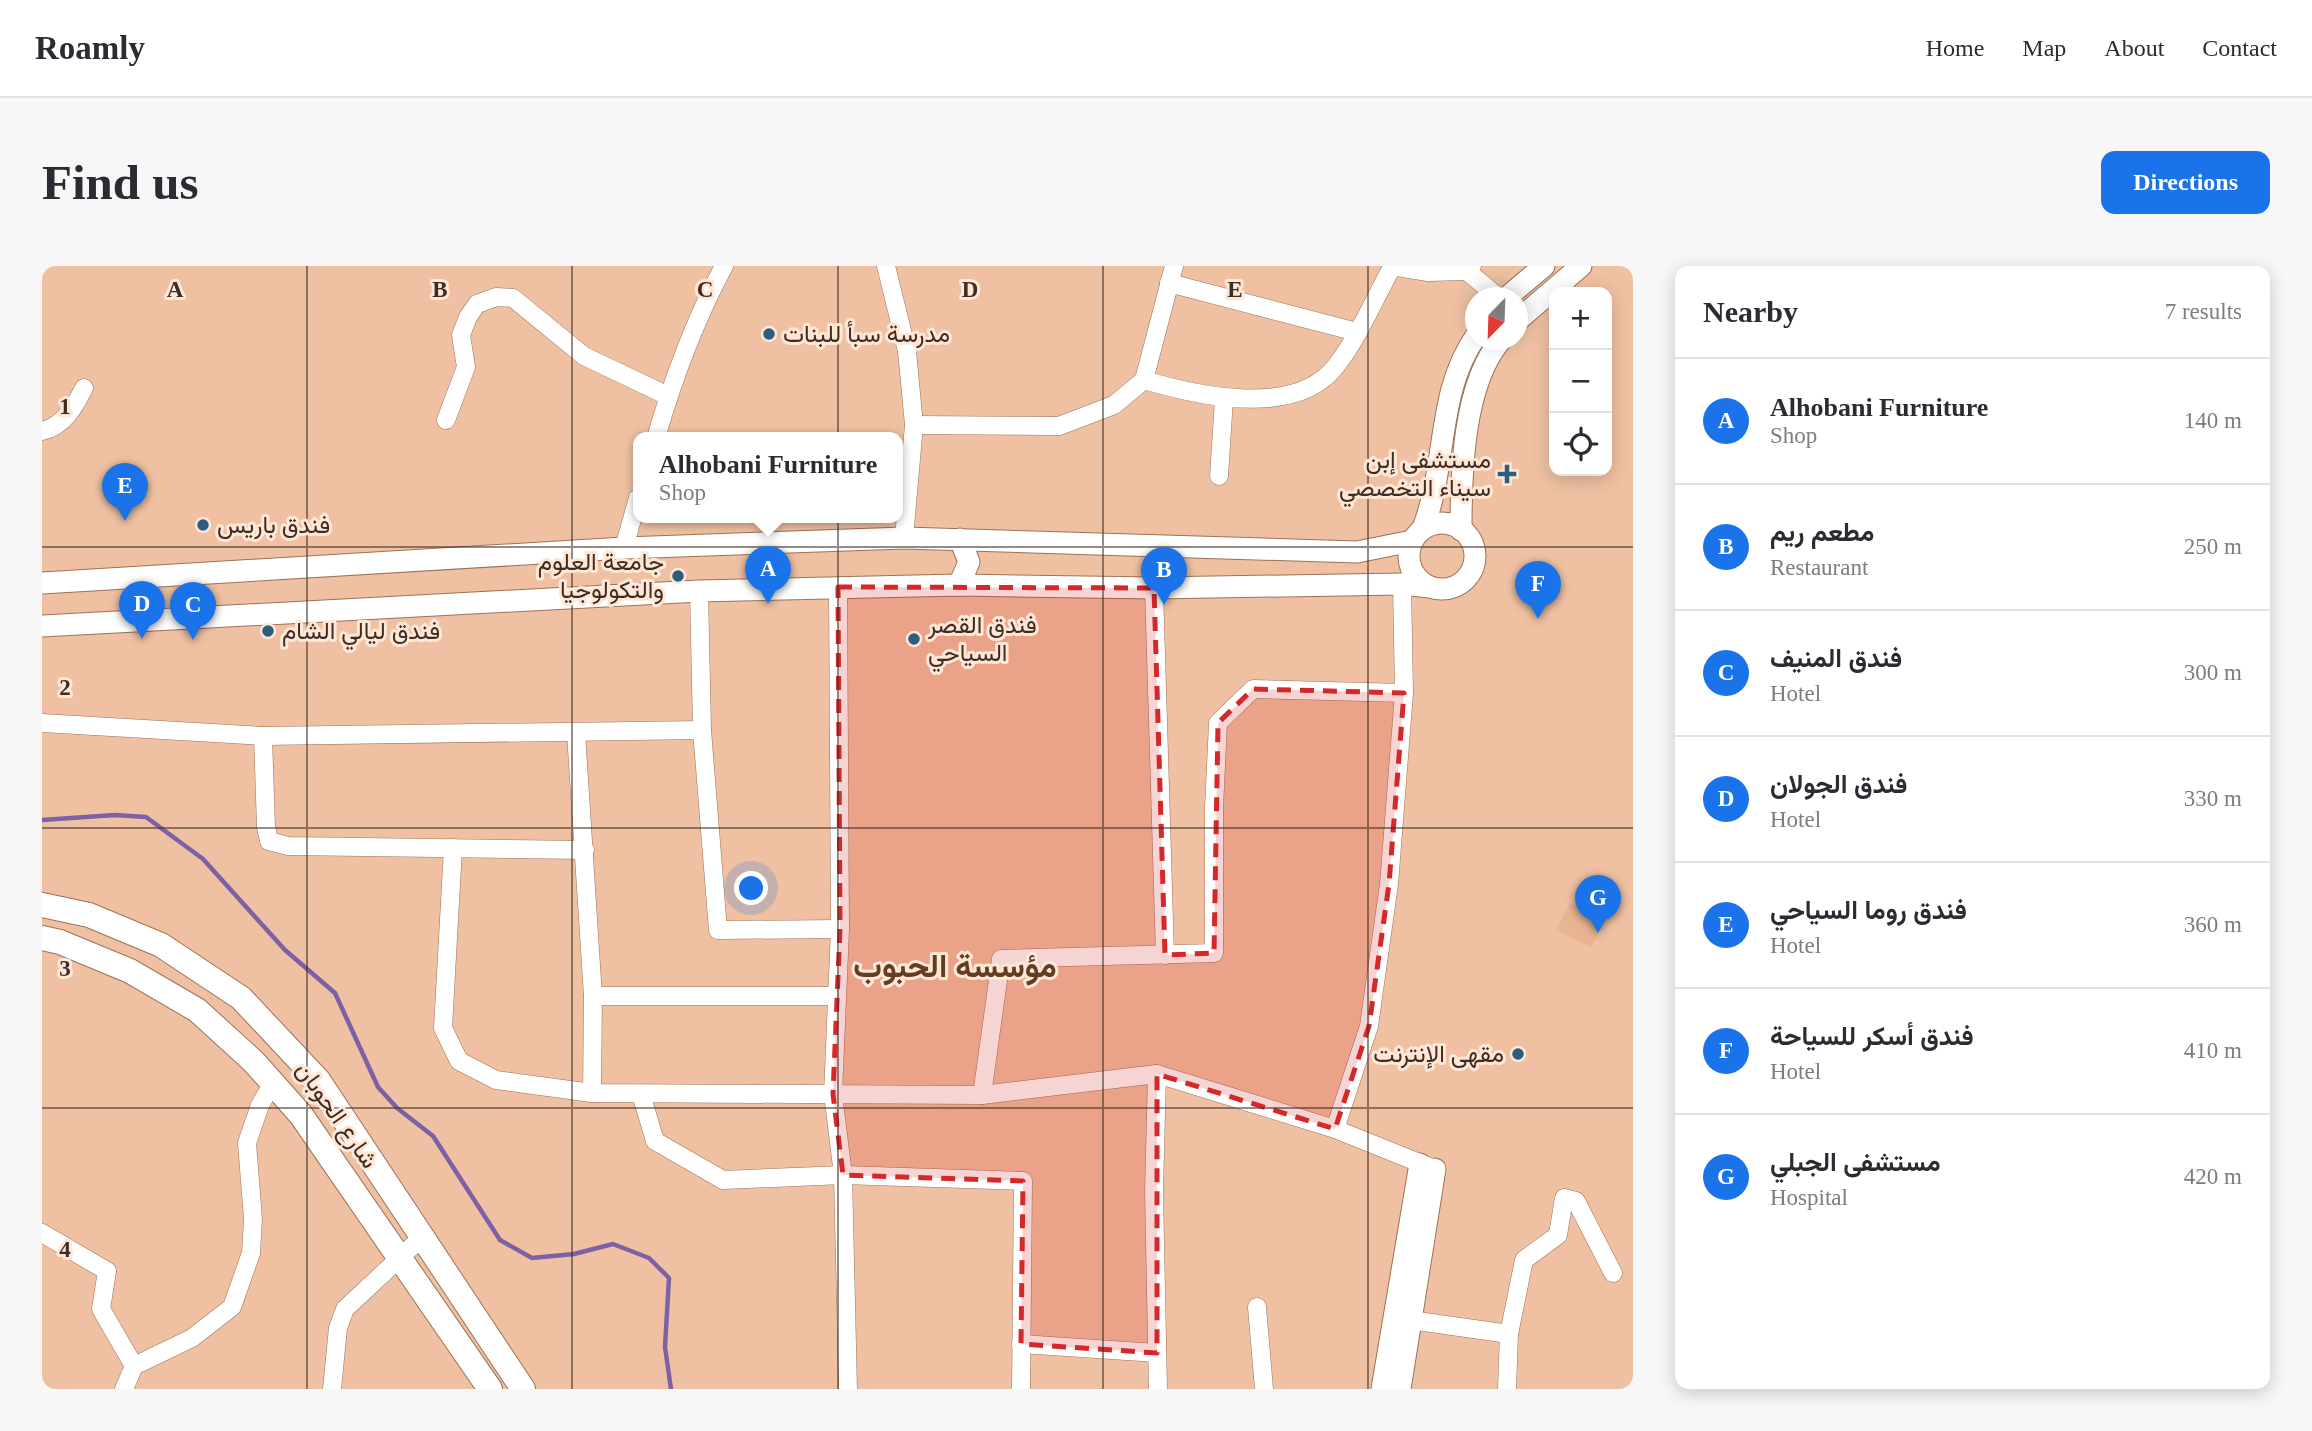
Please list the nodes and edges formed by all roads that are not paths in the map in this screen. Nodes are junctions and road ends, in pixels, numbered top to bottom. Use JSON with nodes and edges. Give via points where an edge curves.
{"nodes":[{"id":1,"x":713,"y":266,"type":"edge"},
{"id":2,"x":724,"y":266,"type":"edge"},
{"id":3,"x":886,"y":266,"type":"edge"},
{"id":4,"x":1544,"y":266,"type":"edge"},
{"id":5,"x":1581,"y":266,"type":"edge"},
{"id":6,"x":1391,"y":267,"type":"edge"},
{"id":7,"x":1469,"y":268,"type":"edge"},
{"id":8,"x":1172,"y":274,"type":"edge"},
{"id":9,"x":1488,"y":287,"type":"edge"},
{"id":10,"x":1519,"y":287,"type":"edge"},
{"id":11,"x":707,"y":298,"type":"junction"},
{"id":12,"x":1528,"y":308,"type":"edge"},
{"id":13,"x":1357,"y":332,"type":"junction"},
{"id":14,"x":1468,"y":350,"type":"edge"},
{"id":15,"x":1492,"y":350,"type":"edge"},
{"id":16,"x":1144,"y":380,"type":"junction"},
{"id":17,"x":84,"y":388,"type":"dead end"},
{"id":18,"x":668,"y":397,"type":"junction"},
{"id":19,"x":1224,"y":399,"type":"junction"},
{"id":20,"x":446,"y":420,"type":"dead end"},
{"id":21,"x":914,"y":425,"type":"junction"},
{"id":22,"x":42,"y":431,"type":"edge"},
{"id":23,"x":658,"y":432,"type":"edge"},
{"id":24,"x":1219,"y":476,"type":"dead end"},
{"id":25,"x":633,"y":518,"type":"edge"},
{"id":26,"x":1461,"y":530,"type":"junction"},
{"id":27,"x":1418,"y":535,"type":"junction"},
{"id":28,"x":904,"y":538,"type":"junction"},
{"id":29,"x":960,"y":539,"type":"junction"},
{"id":30,"x":624,"y":548,"type":"junction"},
{"id":31,"x":42,"y":583,"type":"edge"},
{"id":32,"x":959,"y":584,"type":"junction"},
{"id":33,"x":1402,"y":584,"type":"junction"},
{"id":34,"x":838,"y":587,"type":"junction"},
{"id":35,"x":1430,"y":587,"type":"junction"},
{"id":36,"x":1154,"y":588,"type":"junction"},
{"id":37,"x":699,"y":591,"type":"junction"},
{"id":38,"x":42,"y":626,"type":"edge"},
{"id":39,"x":1404,"y":693,"type":"junction"},
{"id":40,"x":42,"y":723,"type":"edge"},
{"id":41,"x":702,"y":730,"type":"junction"},
{"id":42,"x":576,"y":733,"type":"junction"},
{"id":43,"x":263,"y":736,"type":"junction"},
{"id":44,"x":453,"y":848,"type":"junction"},
{"id":45,"x":585,"y":850,"type":"junction"},
{"id":46,"x":42,"y":905,"type":"edge"},
{"id":47,"x":841,"y":929,"type":"junction"},
{"id":48,"x":42,"y":938,"type":"edge"},
{"id":49,"x":1165,"y":954,"type":"junction"},
{"id":50,"x":593,"y":996,"type":"junction"},
{"id":51,"x":836,"y":996,"type":"junction"},
{"id":52,"x":1157,"y":1074,"type":"junction"},
{"id":53,"x":273,"y":1083,"type":"junction"},
{"id":54,"x":592,"y":1094,"type":"junction"},
{"id":55,"x":640,"y":1094,"type":"junction"},
{"id":56,"x":833,"y":1094,"type":"junction"},
{"id":57,"x":982,"y":1095,"type":"junction"},
{"id":58,"x":1335,"y":1129,"type":"junction"},
{"id":59,"x":1428,"y":1167,"type":"junction"},
{"id":60,"x":843,"y":1175,"type":"junction"},
{"id":61,"x":42,"y":1233,"type":"edge"},
{"id":62,"x":421,"y":1238,"type":"junction"},
{"id":63,"x":400,"y":1257,"type":"junction"},
{"id":64,"x":1613,"y":1273,"type":"dead end"},
{"id":65,"x":1257,"y":1307,"type":"dead end"},
{"id":66,"x":1410,"y":1320,"type":"junction"},
{"id":67,"x":1509,"y":1334,"type":"junction"},
{"id":68,"x":1021,"y":1344,"type":"junction"},
{"id":69,"x":1157,"y":1353,"type":"junction"},
{"id":70,"x":134,"y":1366,"type":"junction"},
{"id":71,"x":124,"y":1389,"type":"edge"},
{"id":72,"x":332,"y":1389,"type":"edge"},
{"id":73,"x":490,"y":1389,"type":"edge"},
{"id":74,"x":523,"y":1389,"type":"edge"},
{"id":75,"x":848,"y":1389,"type":"edge"},
{"id":76,"x":1021,"y":1389,"type":"edge"},
{"id":77,"x":1158,"y":1389,"type":"edge"},
{"id":78,"x":1264,"y":1389,"type":"edge"},
{"id":79,"x":1382,"y":1389,"type":"edge"},
{"id":80,"x":1400,"y":1389,"type":"edge"},
{"id":81,"x":1507,"y":1389,"type":"edge"}],
"edges":[{"from":1,"to":11,"type":"street"},
{"from":2,"to":11,"type":"street"},
{"from":3,"to":21,"type":"street","via":[[907,351]]},
{"from":4,"to":10,"type":"main road"},
{"from":5,"to":12,"type":"main road"},
{"from":6,"to":7,"type":"street","via":[[1428,272]]},
{"from":6,"to":13,"type":"street"},
{"from":7,"to":9,"type":"street"},
{"from":8,"to":13,"type":"street"},
{"from":8,"to":16,"type":"street"},
{"from":11,"to":18,"type":"street"},
{"from":13,"to":19,"type":"street","via":[[1336,366],[1317,384],[1277,397]]},
{"from":14,"to":27,"type":"main road","via":[[1451,385],[1436,496]]},
{"from":15,"to":26,"type":"main road","via":[[1474,389]]},
{"from":16,"to":19,"type":"street"},
{"from":16,"to":21,"type":"street","via":[[1114,405],[1059,426]]},
{"from":17,"to":22,"type":"street","via":[[61,421]]},
{"from":18,"to":20,"type":"street","via":[[584,356],[513,298],[496,296],[477,304],[468,317],[461,335],[466,367]]},
{"from":18,"to":23,"type":"street"},
{"from":19,"to":24,"type":"street"},
{"from":21,"to":28,"type":"street"},
{"from":25,"to":30,"type":"street"},
{"from":26,"to":27,"type":"main road","via":[[1442,523]]},
{"from":26,"to":35,"type":"main road","via":[[1474,547],[1473,568],[1460,584],[1440,590]]},
{"from":27,"to":29,"type":"main road","via":[[1357,552]]},
{"from":27,"to":35,"type":"main road","via":[[1409,563],[1420,582]]},
{"from":28,"to":29,"type":"main road"},
{"from":28,"to":30,"type":"main road"},
{"from":29,"to":32,"type":"main road","via":[[969,562]]},
{"from":30,"to":31,"type":"main road"},
{"from":32,"to":34,"type":"main road"},
{"from":32,"to":36,"type":"main road"},
{"from":33,"to":35,"type":"main road"},
{"from":33,"to":36,"type":"main road"},
{"from":33,"to":39,"type":"street"},
{"from":34,"to":37,"type":"main road"},
{"from":34,"to":47,"type":"street"},
{"from":36,"to":49,"type":"street"},
{"from":37,"to":38,"type":"main road"},
{"from":37,"to":41,"type":"street"},
{"from":39,"to":49,"type":"street","via":[[1253,689],[1218,723],[1213,808],[1214,953]]},
{"from":39,"to":58,"type":"street","via":[[1389,884],[1369,1026]]},
{"from":40,"to":43,"type":"street"},
{"from":41,"to":42,"type":"street"},
{"from":41,"to":47,"type":"street","via":[[718,930]]},
{"from":42,"to":43,"type":"street"},
{"from":42,"to":45,"type":"street"},
{"from":43,"to":44,"type":"street","via":[[269,841],[288,846]]},
{"from":44,"to":45,"type":"street"},
{"from":44,"to":54,"type":"street","via":[[443,1028],[459,1061],[496,1080]]},
{"from":45,"to":50,"type":"street"},
{"from":46,"to":62,"type":"highway","name":"شارع الحوبان","via":[[89,915],[160,945],[241,998],[318,1080]]},
{"from":47,"to":51,"type":"street"},
{"from":48,"to":53,"type":"highway","name":"شارع الحوبان","via":[[130,971],[197,1010]]},
{"from":49,"to":57,"type":"street","via":[[1001,959]]},
{"from":50,"to":51,"type":"street"},
{"from":50,"to":54,"type":"street"},
{"from":51,"to":56,"type":"street"},
{"from":52,"to":57,"type":"street"},
{"from":52,"to":58,"type":"street"},
{"from":52,"to":69,"type":"street"},
{"from":53,"to":63,"type":"highway","name":"شارع الحوبان","via":[[301,1115]]},
{"from":53,"to":70,"type":"street","via":[[247,1143],[251,1253],[232,1307],[192,1338]]},
{"from":54,"to":55,"type":"street"},
{"from":55,"to":56,"type":"street"},
{"from":55,"to":60,"type":"street","via":[[655,1141],[723,1180]]},
{"from":56,"to":57,"type":"street"},
{"from":56,"to":60,"type":"street"},
{"from":58,"to":59,"type":"street"},
{"from":59,"to":66,"type":"main road"},
{"from":59,"to":79,"type":"main road"},
{"from":60,"to":68,"type":"street","via":[[1023,1181]]},
{"from":60,"to":75,"type":"street"},
{"from":61,"to":70,"type":"street","via":[[107,1272],[101,1309]]},
{"from":62,"to":63,"type":"street"},
{"from":62,"to":74,"type":"highway","name":"شارع الحوبان"},
{"from":63,"to":72,"type":"street","via":[[345,1310],[338,1328]]},
{"from":63,"to":73,"type":"highway","name":"شارع الحوبان"},
{"from":64,"to":67,"type":"street","via":[[1576,1200],[1564,1198],[1558,1235],[1524,1260]]},
{"from":65,"to":78,"type":"street"},
{"from":66,"to":67,"type":"street"},
{"from":66,"to":80,"type":"main road"},
{"from":67,"to":81,"type":"street"},
{"from":68,"to":69,"type":"street"},
{"from":68,"to":76,"type":"street"},
{"from":69,"to":77,"type":"street"},
{"from":70,"to":71,"type":"street"}]}
